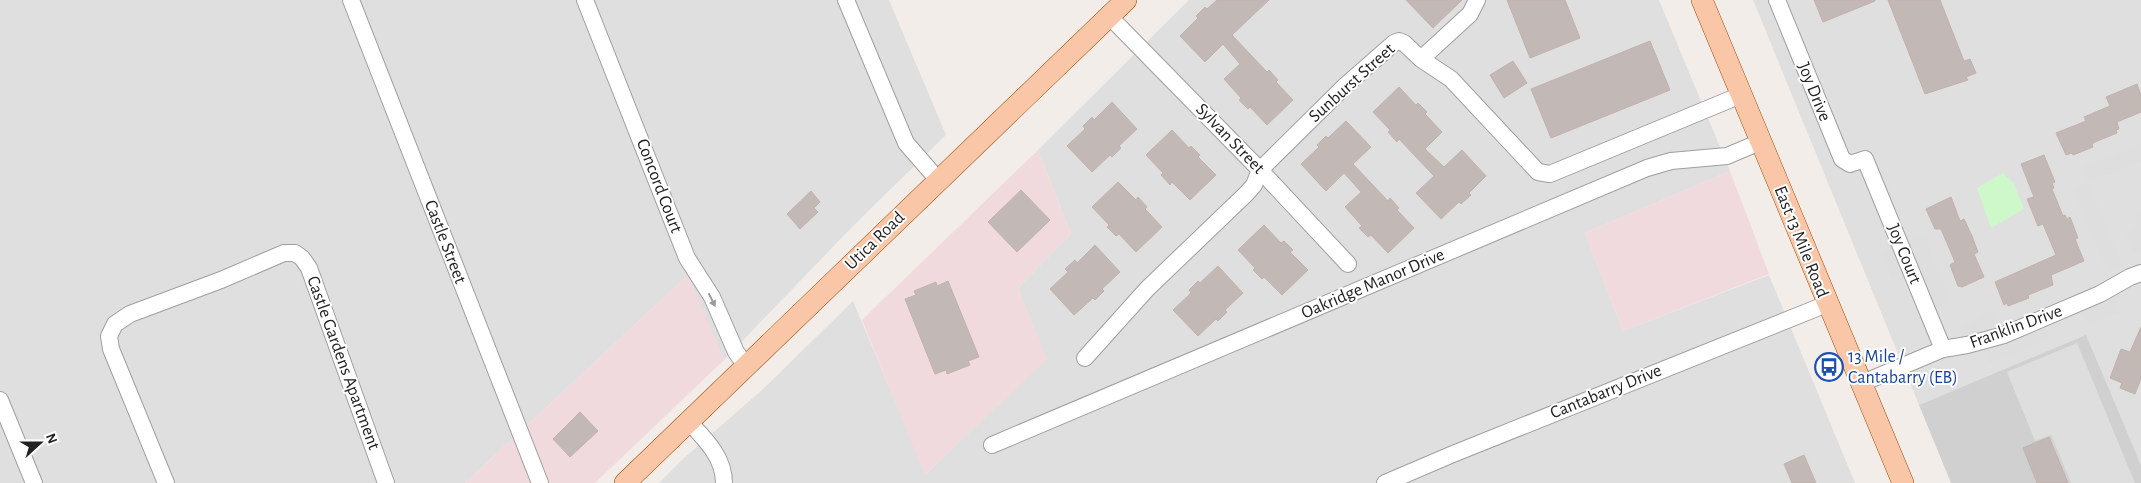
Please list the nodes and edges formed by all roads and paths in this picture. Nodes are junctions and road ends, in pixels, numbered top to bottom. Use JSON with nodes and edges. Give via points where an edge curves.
{"nodes":[{"id":1,"x":350,"y":0,"type":"edge"},
{"id":2,"x":585,"y":0,"type":"edge"},
{"id":3,"x":846,"y":0,"type":"edge"},
{"id":4,"x":1126,"y":0,"type":"edge"},
{"id":5,"x":1477,"y":0,"type":"edge"},
{"id":6,"x":1702,"y":0,"type":"edge"},
{"id":7,"x":1777,"y":0,"type":"edge"},
{"id":8,"x":1110,"y":17,"type":"junction"},
{"id":9,"x":1421,"y":59,"type":"junction"},
{"id":10,"x":1741,"y":95,"type":"junction"},
{"id":11,"x":1760,"y":142,"type":"junction"},
{"id":12,"x":1865,"y":159,"type":"joint"},
{"id":13,"x":1260,"y":170,"type":"junction"},
{"id":14,"x":939,"y":181,"type":"junction"},
{"id":15,"x":1348,"y":264,"type":"dead end"},
{"id":16,"x":2141,"y":273,"type":"edge"},
{"id":17,"x":1827,"y":304,"type":"junction"},
{"id":18,"x":1943,"y":349,"type":"junction"},
{"id":19,"x":1085,"y":358,"type":"dead end"},
{"id":20,"x":746,"y":366,"type":"junction"},
{"id":21,"x":1860,"y":384,"type":"junction"},
{"id":22,"x":0,"y":400,"type":"edge"},
{"id":23,"x":688,"y":421,"type":"junction"},
{"id":24,"x":992,"y":445,"type":"dead end"},
{"id":25,"x":34,"y":483,"type":"edge"},
{"id":26,"x":166,"y":483,"type":"edge"},
{"id":27,"x":386,"y":483,"type":"edge"},
{"id":28,"x":540,"y":483,"type":"edge"},
{"id":29,"x":624,"y":483,"type":"edge"},
{"id":30,"x":724,"y":483,"type":"edge"},
{"id":31,"x":1386,"y":483,"type":"edge"},
{"id":32,"x":1903,"y":483,"type":"edge"}],
"edges":[{"from":1,"to":28,"type":"street","name":"Castle Street"},
{"from":2,"to":20,"type":"street","name":"Concord Court","one_way":true,"via":[[687,258],[712,297],[736,352]]},
{"from":3,"to":14,"type":"street","via":[[906,143]]},
{"from":4,"to":8,"type":"main road","name":"Utica Road"},
{"from":5,"to":9,"type":"street","via":[[1470,14]]},
{"from":6,"to":10,"type":"main road","name":"East 13 Mile Road"},
{"from":7,"to":12,"type":"street","name":"Joy Drive","via":[[1842,159],[1850,164]]},
{"from":8,"to":13,"type":"street","name":"Sylvan Street"},
{"from":8,"to":14,"type":"main road","name":"Utica Road"},
{"from":9,"to":10,"type":"street","name":"Sunburst Street","via":[[1451,79],[1538,172],[1550,174]]},
{"from":9,"to":13,"type":"street","name":"Sunburst Street","via":[[1404,42],[1394,43],[1346,85]]},
{"from":10,"to":11,"type":"main road","name":"East 13 Mile Road"},
{"from":11,"to":17,"type":"main road","name":"East 13 Mile Road"},
{"from":11,"to":24,"type":"street","name":"Oakridge Manor Drive","via":[[1727,156],[1646,168]]},
{"from":12,"to":18,"type":"street","name":"Joy Court"},
{"from":13,"to":15,"type":"street","name":"Sylvan Street"},
{"from":13,"to":19,"type":"street","name":"Sunburst Street","via":[[1246,194],[1147,289]]},
{"from":14,"to":20,"type":"main road","name":"Utica Road"},
{"from":16,"to":18,"type":"street","name":"Franklin Drive","via":[[2100,294],[2004,334],[1967,346]]},
{"from":17,"to":21,"type":"main road","name":"East 13 Mile Road"},
{"from":17,"to":31,"type":"street","name":"Cantabarry Drive"},
{"from":18,"to":21,"type":"street","name":"Franklin Drive"},
{"from":20,"to":23,"type":"main road","name":"Utica Road"},
{"from":21,"to":32,"type":"main road","name":"East 13 Mile Road"},
{"from":22,"to":25,"type":"street"},
{"from":23,"to":29,"type":"main road","name":"Utica Road"},
{"from":23,"to":30,"type":"street","via":[[720,459]]},
{"from":26,"to":27,"type":"street","name":"Castle Gardens Apartment","via":[[111,348],[109,336],[115,324],[130,314],[284,253],[295,253],[309,268]]}]}
